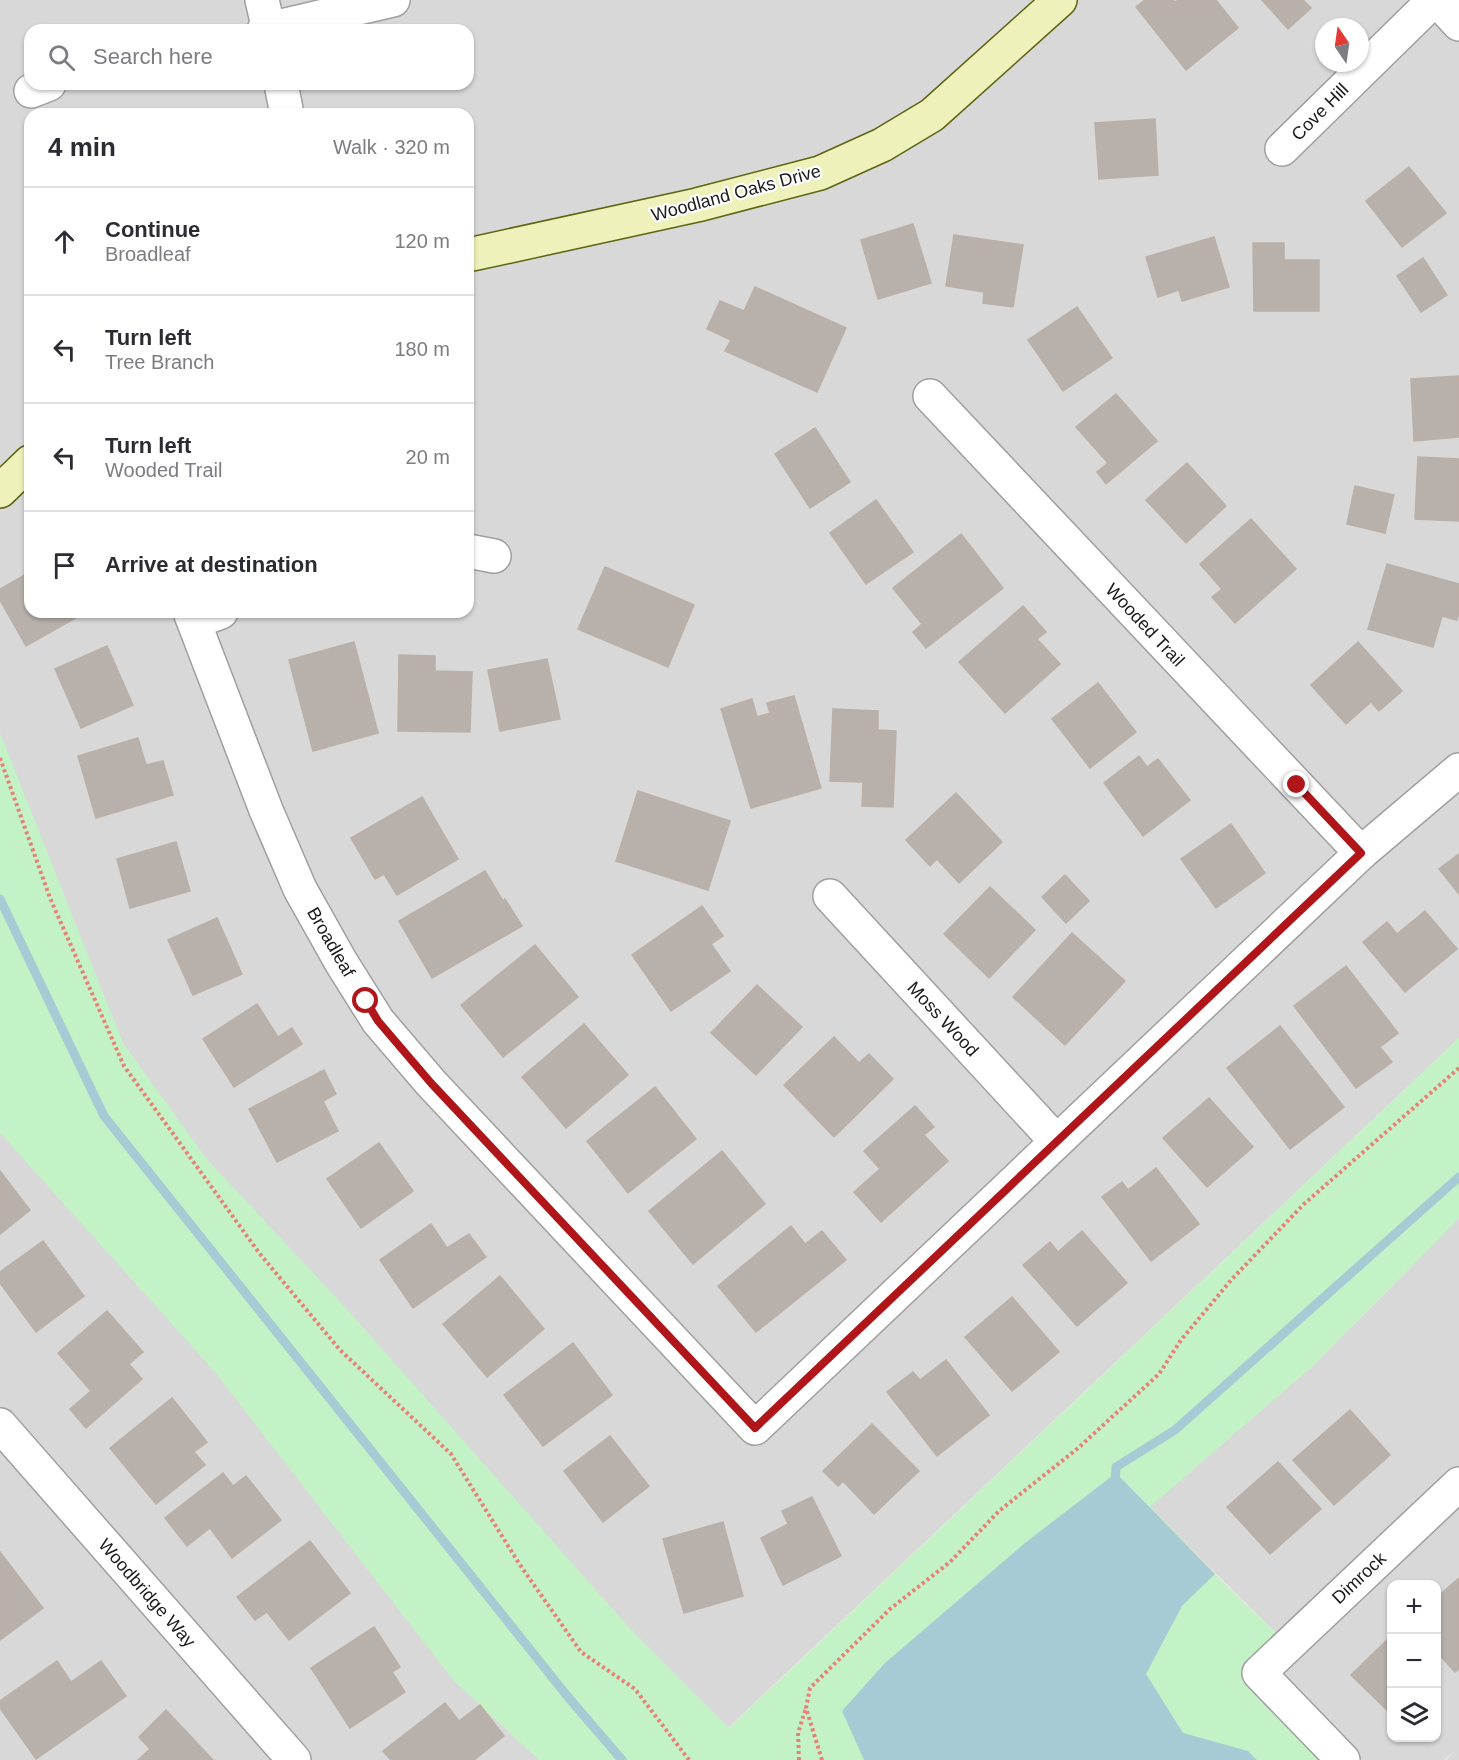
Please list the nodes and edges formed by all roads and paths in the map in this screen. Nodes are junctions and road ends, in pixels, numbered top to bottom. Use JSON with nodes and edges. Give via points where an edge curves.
{"nodes":[{"id":1,"x":393,"y":0,"type":"edge"},
{"id":2,"x":1435,"y":0,"type":"edge"},
{"id":3,"x":1051,"y":3,"type":"edge"},
{"id":4,"x":266,"y":22,"type":"edge"},
{"id":5,"x":1459,"y":24,"type":"edge"},
{"id":6,"x":282,"y":90,"type":"edge"},
{"id":7,"x":287,"y":108,"type":"edge"},
{"id":8,"x":1282,"y":149,"type":"dead end"},
{"id":9,"x":474,"y":254,"type":"edge"},
{"id":10,"x":930,"y":396,"type":"dead end"},
{"id":11,"x":24,"y":468,"type":"edge"},
{"id":12,"x":0,"y":491,"type":"edge"},
{"id":13,"x":203,"y":618,"type":"edge"},
{"id":14,"x":0,"y":758,"type":"edge"},
{"id":15,"x":1459,"y":770,"type":"edge"},
{"id":16,"x":1361,"y":853,"type":"junction"},
{"id":17,"x":830,"y":896,"type":"dead end"},
{"id":18,"x":1459,"y":1068,"type":"edge"},
{"id":19,"x":1056,"y":1142,"type":"junction"},
{"id":20,"x":0,"y":1425,"type":"edge"},
{"id":21,"x":1459,"y":1484,"type":"edge"},
{"id":22,"x":806,"y":1708,"type":"junction"},
{"id":23,"x":294,"y":1760,"type":"edge"},
{"id":24,"x":689,"y":1760,"type":"edge"},
{"id":25,"x":799,"y":1760,"type":"edge"},
{"id":26,"x":822,"y":1760,"type":"edge"},
{"id":27,"x":1343,"y":1760,"type":"edge"}],
"edges":[{"from":1,"to":4,"type":"street"},
{"from":2,"to":5,"type":"street"},
{"from":2,"to":8,"type":"street","name":"Cove Hill"},
{"from":3,"to":9,"type":"street","name":"Woodland Oaks Drive","via":[[932,115],[882,145],[820,173],[697,206]]},
{"from":6,"to":7,"type":"street"},
{"from":10,"to":16,"type":"street","name":"Wooded Trail"},
{"from":11,"to":12,"type":"street"},
{"from":13,"to":19,"type":"street","name":"Broadleaf","via":[[266,810],[300,889],[378,1021],[431,1083],[755,1428]]},
{"from":14,"to":24,"type":"path","via":[[50,898],[124,1066],[260,1254],[340,1350],[451,1454],[520,1565],[581,1652],[636,1689]]},
{"from":15,"to":16,"type":"street"},
{"from":16,"to":19,"type":"street"},
{"from":17,"to":19,"type":"street","name":"Moss Wood"},
{"from":18,"to":22,"type":"path","via":[[1304,1204],[1232,1279],[1158,1374],[1077,1449],[999,1511],[950,1562],[890,1609],[810,1688]]},
{"from":20,"to":23,"type":"street","name":"Woodbridge Way"},
{"from":21,"to":27,"type":"street","name":"Dimrock","via":[[1260,1672]]},
{"from":22,"to":25,"type":"path","via":[[798,1733]]},
{"from":22,"to":26,"type":"path"}]}
